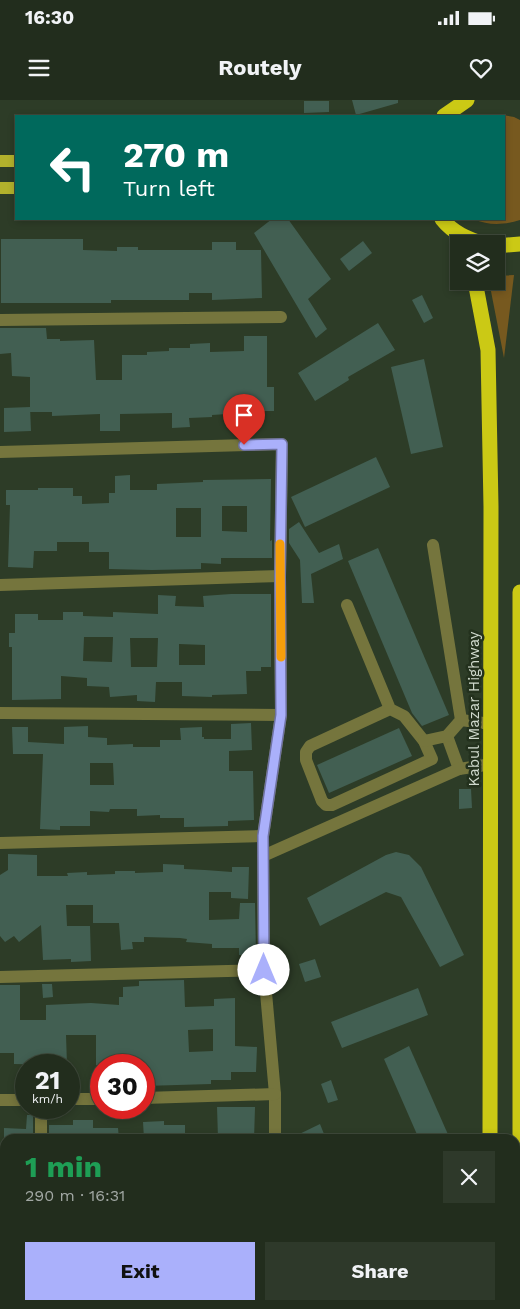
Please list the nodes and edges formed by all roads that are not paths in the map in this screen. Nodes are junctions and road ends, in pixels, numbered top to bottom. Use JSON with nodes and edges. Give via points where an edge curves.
{"nodes":[{"id":1,"x":465,"y":100,"type":"edge"},
{"id":2,"x":445,"y":115,"type":"edge"},
{"id":3,"x":0,"y":161,"type":"edge"},
{"id":4,"x":15,"y":161,"type":"edge"},
{"id":5,"x":0,"y":188,"type":"edge"},
{"id":6,"x":15,"y":188,"type":"edge"},
{"id":7,"x":443,"y":220,"type":"edge"},
{"id":8,"x":460,"y":235,"type":"edge"},
{"id":9,"x":520,"y":244,"type":"edge"},
{"id":10,"x":505,"y":245,"type":"edge"},
{"id":11,"x":477,"y":290,"type":"edge"},
{"id":12,"x":281,"y":317,"type":"dead end"},
{"id":13,"x":0,"y":320,"type":"edge"},
{"id":14,"x":0,"y":452,"type":"edge"},
{"id":15,"x":433,"y":545,"type":"dead end"},
{"id":16,"x":280,"y":576,"type":"junction"},
{"id":17,"x":0,"y":585,"type":"edge"},
{"id":18,"x":520,"y":592,"type":"edge"},
{"id":19,"x":347,"y":606,"type":"dead end"},
{"id":20,"x":390,"y":709,"type":"junction"},
{"id":21,"x":0,"y":713,"type":"edge"},
{"id":22,"x":281,"y":715,"type":"junction"},
{"id":23,"x":461,"y":720,"type":"junction"},
{"id":24,"x":491,"y":724,"type":"junction"},
{"id":25,"x":447,"y":736,"type":"junction"},
{"id":26,"x":520,"y":740,"type":"edge"},
{"id":27,"x":424,"y":742,"type":"junction"},
{"id":28,"x":492,"y":764,"type":"junction"},
{"id":29,"x":459,"y":769,"type":"junction"},
{"id":30,"x":263,"y":836,"type":"junction"},
{"id":31,"x":0,"y":844,"type":"edge"},
{"id":32,"x":263,"y":856,"type":"junction"},
{"id":33,"x":520,"y":892,"type":"edge"},
{"id":34,"x":264,"y":970,"type":"junction"},
{"id":35,"x":0,"y":977,"type":"edge"},
{"id":36,"x":520,"y":1062,"type":"edge"},
{"id":37,"x":275,"y":1094,"type":"junction"},
{"id":38,"x":155,"y":1098,"type":"edge"},
{"id":39,"x":0,"y":1100,"type":"edge"},
{"id":40,"x":15,"y":1100,"type":"edge"},
{"id":41,"x":41,"y":1119,"type":"edge"},
{"id":42,"x":41,"y":1134,"type":"edge"},
{"id":43,"x":275,"y":1134,"type":"edge"},
{"id":44,"x":490,"y":1134,"type":"edge"},
{"id":45,"x":520,"y":1175,"type":"edge"},
{"id":46,"x":520,"y":1208,"type":"edge"},
{"id":47,"x":520,"y":1309,"type":"edge"}],
"edges":[{"from":1,"to":2,"type":"highway"},
{"from":3,"to":4,"type":"main road"},
{"from":5,"to":6,"type":"main road"},
{"from":7,"to":8,"type":"highway"},
{"from":9,"to":10,"type":"highway"},
{"from":11,"to":24,"type":"highway","name":"Kabul Mazar Highway","via":[[488,350]]},
{"from":12,"to":13,"type":"street"},
{"from":14,"to":16,"type":"street","via":[[282,444]]},
{"from":15,"to":23,"type":"street"},
{"from":16,"to":17,"type":"street"},
{"from":16,"to":22,"type":"street"},
{"from":18,"to":26,"type":"highway"},
{"from":19,"to":20,"type":"street"},
{"from":20,"to":27,"type":"street","via":[[404,716]]},
{"from":20,"to":27,"type":"street","via":[[310,746],[306,752],[312,776],[326,805],[432,759]]},
{"from":21,"to":22,"type":"street"},
{"from":22,"to":30,"type":"street"},
{"from":23,"to":24,"type":"street"},
{"from":23,"to":25,"type":"street"},
{"from":24,"to":28,"type":"highway","name":"Kabul Mazar Highway"},
{"from":25,"to":27,"type":"street"},
{"from":25,"to":29,"type":"street"},
{"from":26,"to":33,"type":"highway"},
{"from":28,"to":29,"type":"street"},
{"from":28,"to":44,"type":"highway","name":"Kabul Mazar Highway"},
{"from":29,"to":32,"type":"street"},
{"from":30,"to":31,"type":"street"},
{"from":30,"to":32,"type":"street"},
{"from":32,"to":34,"type":"street"},
{"from":33,"to":36,"type":"highway"},
{"from":34,"to":35,"type":"street"},
{"from":34,"to":37,"type":"street"},
{"from":36,"to":45,"type":"highway"},
{"from":37,"to":38,"type":"street"},
{"from":37,"to":43,"type":"street"},
{"from":39,"to":40,"type":"street"},
{"from":41,"to":42,"type":"street"},
{"from":46,"to":47,"type":"highway"}]}
